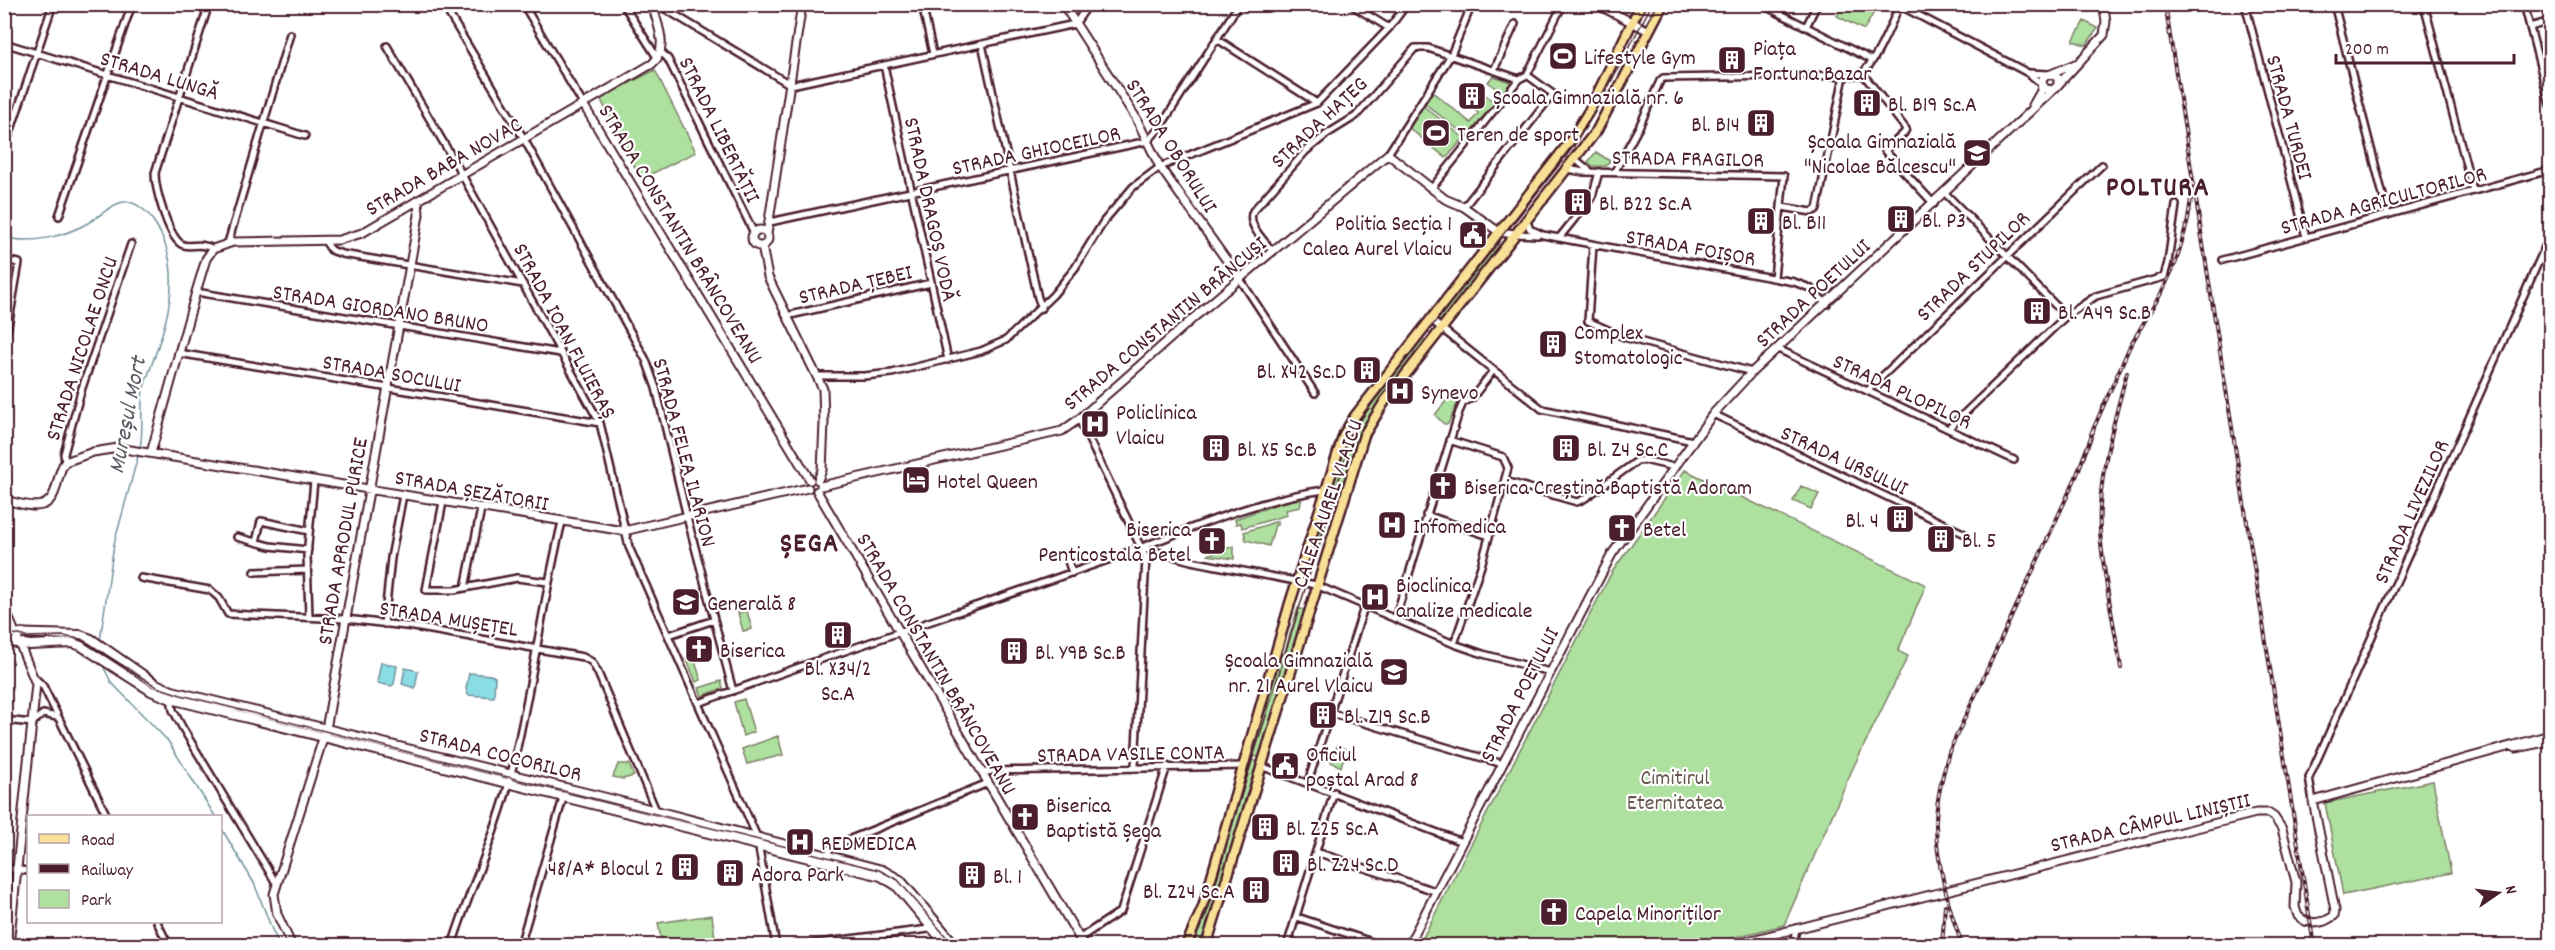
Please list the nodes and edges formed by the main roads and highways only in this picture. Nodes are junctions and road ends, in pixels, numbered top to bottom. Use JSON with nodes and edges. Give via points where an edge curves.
{"nodes":[{"id":1,"x":1641,"y":4,"type":"edge"},
{"id":2,"x":1662,"y":4,"type":"edge"},
{"id":3,"x":4,"y":633,"type":"edge"},
{"id":4,"x":4,"y":641,"type":"edge"},
{"id":5,"x":171,"y":695,"type":"junction"},
{"id":6,"x":565,"y":792,"type":"junction"},
{"id":7,"x":758,"y":841,"type":"junction"},
{"id":8,"x":934,"y":926,"type":"junction"},
{"id":9,"x":947,"y":945,"type":"edge"},
{"id":10,"x":956,"y":945,"type":"edge"},
{"id":11,"x":1186,"y":945,"type":"edge"},
{"id":12,"x":1206,"y":945,"type":"edge"}],
"edges":[{"from":1,"to":11,"type":"main road","name":"CALEA AUREL VLAICU","via":[[1589,111],[1569,143],[1350,424],[1336,451],[1203,907]]},
{"from":2,"to":12,"type":"main road","name":"CALEA AUREL VLAICU","via":[[1604,120],[1385,401],[1364,435]]},
{"from":3,"to":5,"type":"main road","name":"STRADA COCORILOR","via":[[88,637]]},
{"from":4,"to":5,"type":"main road","name":"STRADA COCORILOR","via":[[73,643],[152,691]]},
{"from":5,"to":6,"type":"main road","name":"STRADA COCORILOR"},
{"from":6,"to":7,"type":"main road","name":"STRADA COCORILOR","via":[[660,820]]},
{"from":6,"to":7,"type":"main road","name":"STRADA COCORILOR","via":[[657,811]]},
{"from":7,"to":8,"type":"main road","name":"STRADA COCORILOR","via":[[890,880]]},
{"from":8,"to":9,"type":"main road","name":"STRADA COCORILOR"},
{"from":8,"to":10,"type":"main road","name":"STRADA COCORILOR"}]}
